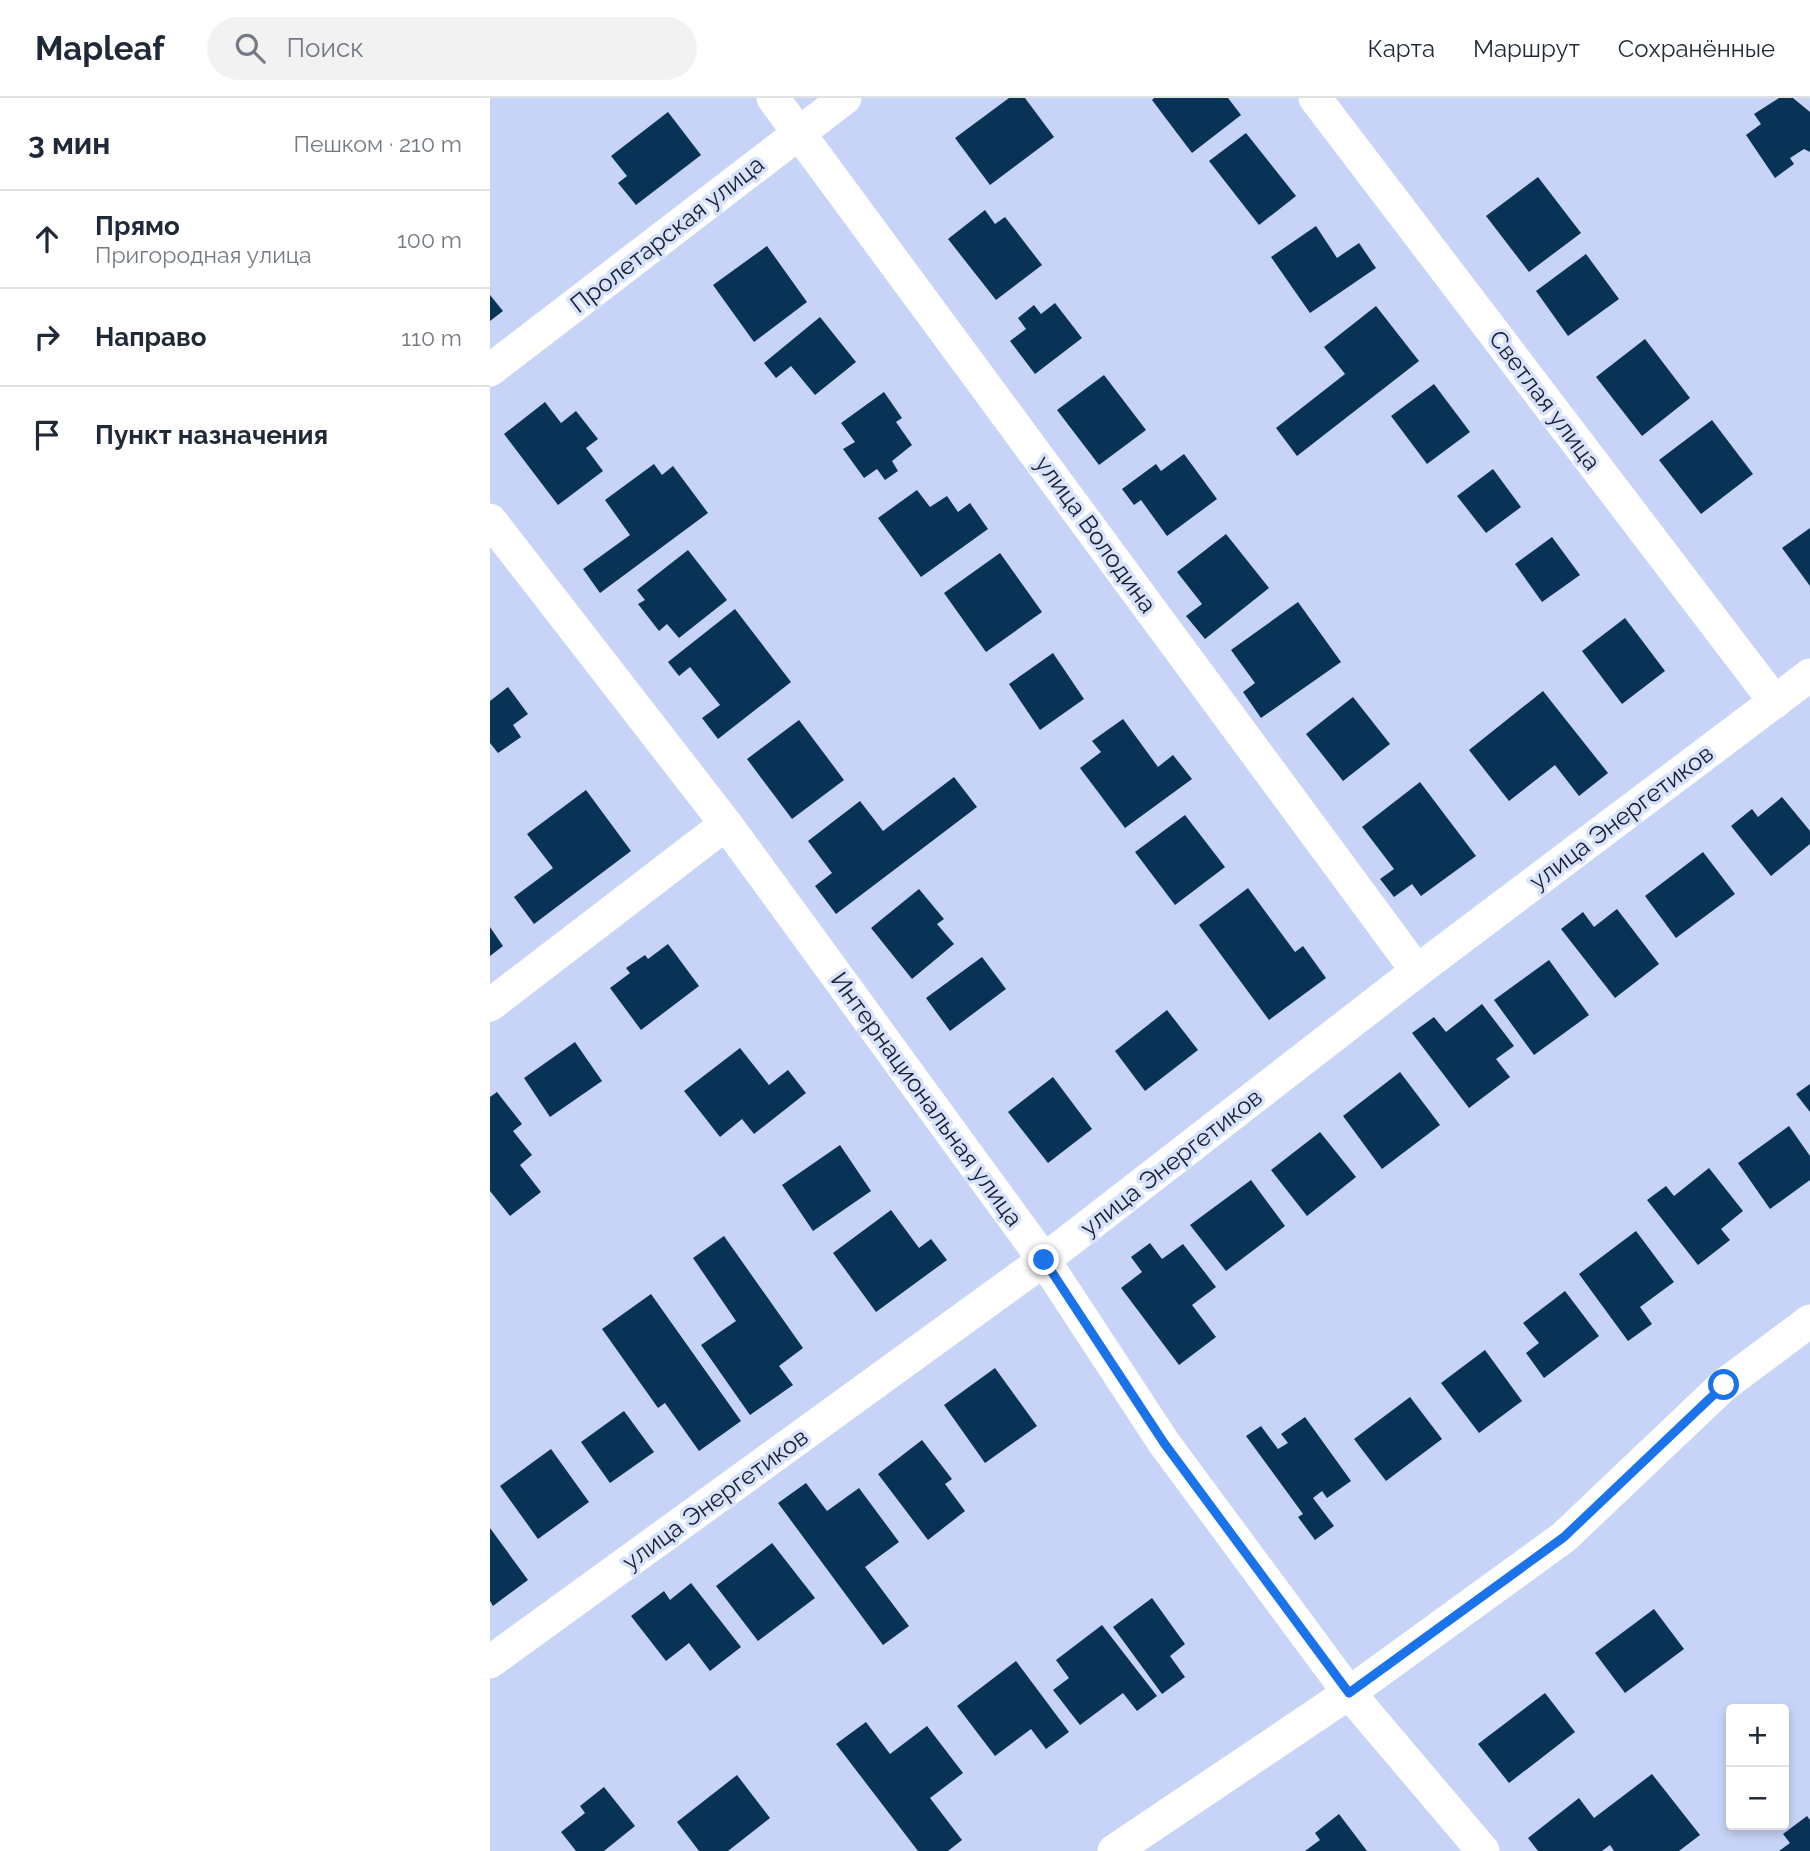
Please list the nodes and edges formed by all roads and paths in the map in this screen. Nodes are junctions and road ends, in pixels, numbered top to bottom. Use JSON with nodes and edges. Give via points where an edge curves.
{"nodes":[{"id":1,"x":773,"y":98,"type":"edge"},
{"id":2,"x":845,"y":98,"type":"edge"},
{"id":3,"x":1315,"y":98,"type":"edge"},
{"id":4,"x":799,"y":131,"type":"junction"},
{"id":5,"x":490,"y":370,"type":"edge"},
{"id":6,"x":490,"y":520,"type":"edge"},
{"id":7,"x":1810,"y":675,"type":"edge"},
{"id":8,"x":1775,"y":702,"type":"junction"},
{"id":9,"x":726,"y":824,"type":"junction"},
{"id":10,"x":1417,"y":971,"type":"junction"},
{"id":11,"x":490,"y":1005,"type":"edge"},
{"id":12,"x":1044,"y":1260,"type":"junction"},
{"id":13,"x":1810,"y":1321,"type":"edge"},
{"id":14,"x":490,"y":1662,"type":"edge"},
{"id":15,"x":1349,"y":1693,"type":"junction"},
{"id":16,"x":1114,"y":1851,"type":"edge"},
{"id":17,"x":1483,"y":1851,"type":"edge"}],
"edges":[{"from":1,"to":4,"type":"street","name":"улица Володина"},
{"from":2,"to":4,"type":"street","name":"Пролетарская улица"},
{"from":3,"to":8,"type":"street","name":"Светлая улица"},
{"from":4,"to":5,"type":"street","name":"Пролетарская улица"},
{"from":4,"to":10,"type":"street","name":"улица Володина"},
{"from":6,"to":9,"type":"street","name":"Интернациональная улица"},
{"from":7,"to":8,"type":"street","name":"улица Энергетиков"},
{"from":8,"to":10,"type":"street","name":"улица Энергетиков"},
{"from":9,"to":11,"type":"street"},
{"from":9,"to":12,"type":"street","name":"Интернациональная улица"},
{"from":10,"to":12,"type":"street","name":"улица Энергетиков"},
{"from":12,"to":14,"type":"street","name":"улица Энергетиков"},
{"from":12,"to":15,"type":"street","name":"Интернациональная улица","via":[[1164,1443]]},
{"from":13,"to":15,"type":"street","via":[[1724,1385],[1564,1537]]},
{"from":15,"to":16,"type":"street"},
{"from":15,"to":17,"type":"street","name":"Интернациональная улица"}]}
